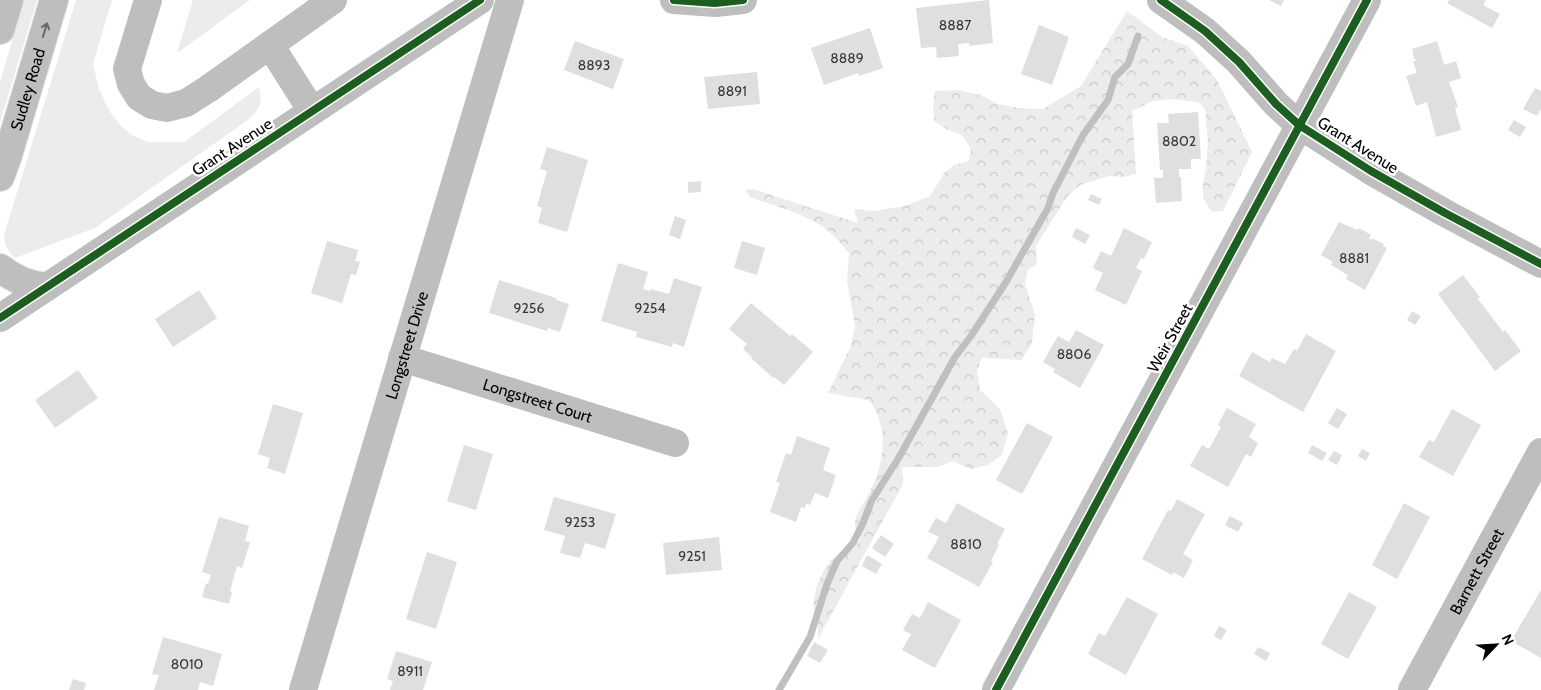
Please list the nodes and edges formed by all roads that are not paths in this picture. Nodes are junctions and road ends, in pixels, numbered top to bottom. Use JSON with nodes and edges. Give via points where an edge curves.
{"nodes":[{"id":1,"x":9,"y":0,"type":"edge"},
{"id":2,"x":54,"y":0,"type":"edge"},
{"id":3,"x":148,"y":0,"type":"edge"},
{"id":4,"x":334,"y":0,"type":"edge"},
{"id":5,"x":480,"y":0,"type":"edge"},
{"id":6,"x":510,"y":0,"type":"edge"},
{"id":7,"x":677,"y":0,"type":"edge"},
{"id":8,"x":743,"y":0,"type":"edge"},
{"id":9,"x":1161,"y":0,"type":"edge"},
{"id":10,"x":1367,"y":0,"type":"edge"},
{"id":11,"x":0,"y":30,"type":"edge"},
{"id":12,"x":270,"y":45,"type":"junction"},
{"id":13,"x":312,"y":111,"type":"junction"},
{"id":14,"x":1299,"y":125,"type":"junction"},
{"id":15,"x":0,"y":177,"type":"edge"},
{"id":16,"x":1541,"y":264,"type":"edge"},
{"id":17,"x":0,"y":268,"type":"edge"},
{"id":18,"x":45,"y":287,"type":"junction"},
{"id":19,"x":0,"y":318,"type":"edge"},
{"id":20,"x":402,"y":358,"type":"junction"},
{"id":21,"x":675,"y":443,"type":"dead end"},
{"id":22,"x":1541,"y":452,"type":"edge"},
{"id":23,"x":303,"y":690,"type":"edge"},
{"id":24,"x":996,"y":690,"type":"edge"},
{"id":25,"x":1412,"y":690,"type":"edge"}],
"edges":[{"from":1,"to":11,"type":"street"},
{"from":15,"to":2,"type":"street","name":"Sudley Road","one_way":true},
{"from":3,"to":12,"type":"street","via":[[127,69],[139,97],[152,105],[167,108],[186,103]]},
{"from":4,"to":12,"type":"street"},
{"from":5,"to":13,"type":"street","name":"Grant Avenue"},
{"from":6,"to":20,"type":"street","name":"Longstreet Drive"},
{"from":7,"to":8,"type":"street","via":[[714,3]]},
{"from":9,"to":14,"type":"street","name":"Grant Avenue","via":[[1205,30]]},
{"from":10,"to":14,"type":"street","name":"Weir Street"},
{"from":12,"to":13,"type":"street"},
{"from":13,"to":18,"type":"street","name":"Grant Avenue"},
{"from":14,"to":16,"type":"street","name":"Grant Avenue","via":[[1371,171]]},
{"from":14,"to":24,"type":"street","name":"Weir Street"},
{"from":17,"to":18,"type":"street","via":[[30,286]]},
{"from":18,"to":19,"type":"street","name":"Grant Avenue"},
{"from":20,"to":21,"type":"street","name":"Longstreet Court"},
{"from":20,"to":23,"type":"street","name":"Longstreet Drive"},
{"from":22,"to":25,"type":"street","name":"Barnett Street"}]}
